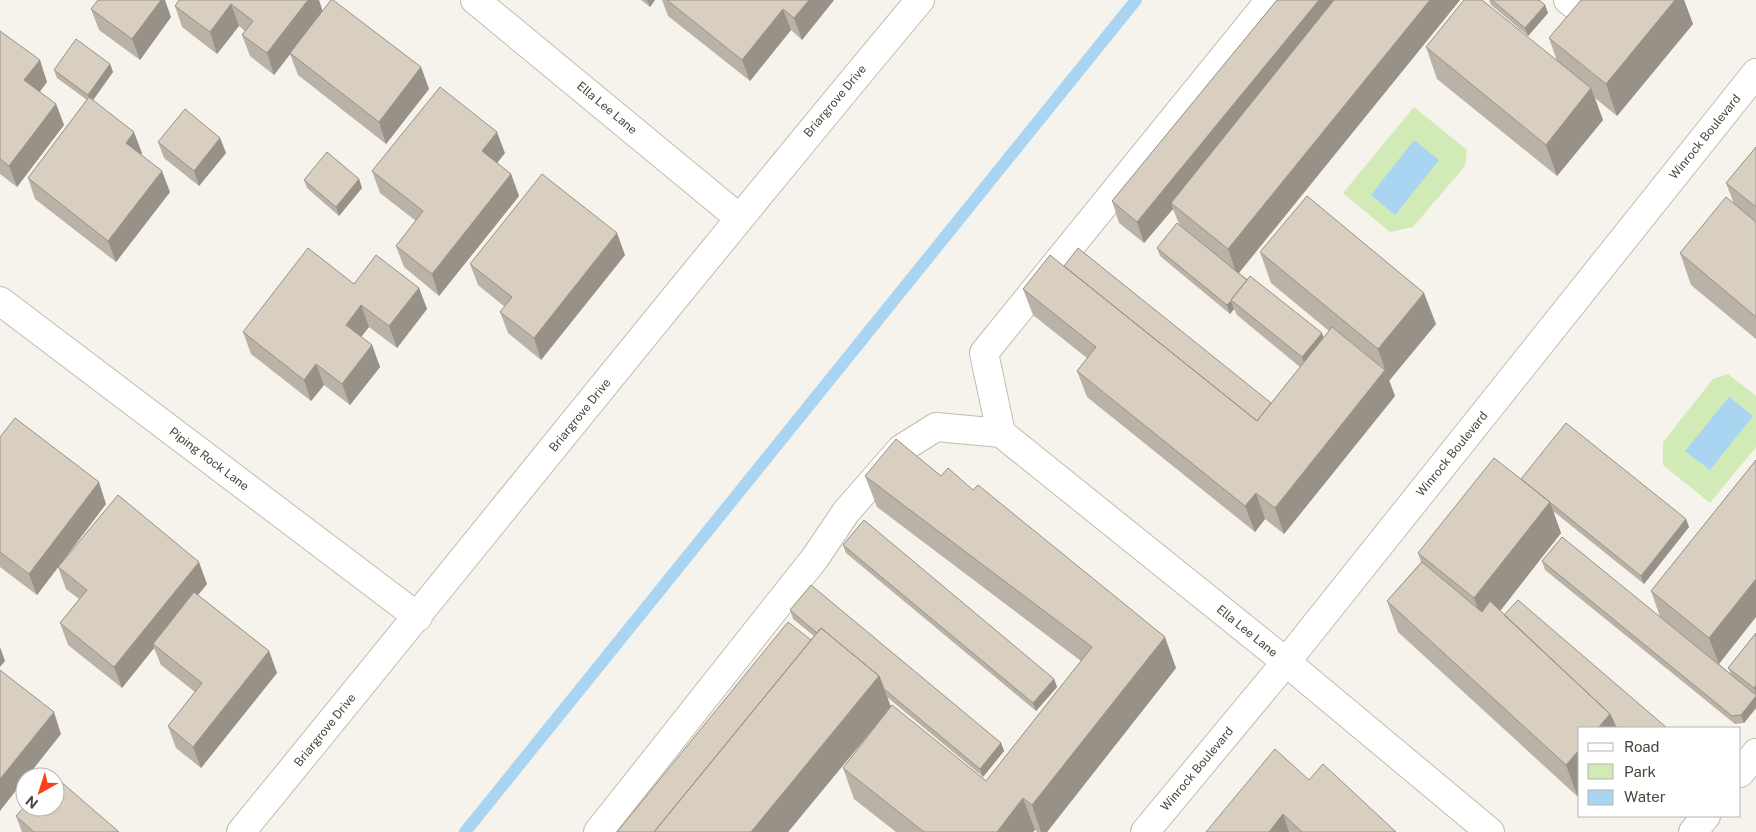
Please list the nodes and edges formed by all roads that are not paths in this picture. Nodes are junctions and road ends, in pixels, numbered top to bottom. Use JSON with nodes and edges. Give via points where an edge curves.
{"nodes":[{"id":1,"x":475,"y":0,"type":"edge"},
{"id":2,"x":920,"y":0,"type":"edge"},
{"id":3,"x":1270,"y":0,"type":"edge"},
{"id":4,"x":1756,"y":73,"type":"edge"},
{"id":5,"x":738,"y":217,"type":"junction"},
{"id":6,"x":0,"y":301,"type":"edge"},
{"id":7,"x":1001,"y":433,"type":"junction"},
{"id":8,"x":418,"y":617,"type":"junction"},
{"id":9,"x":1286,"y":662,"type":"junction"},
{"id":10,"x":1756,"y":753,"type":"edge"},
{"id":11,"x":1741,"y":772,"type":"edge"},
{"id":12,"x":1705,"y":817,"type":"edge"},
{"id":13,"x":241,"y":832,"type":"edge"},
{"id":14,"x":598,"y":832,"type":"edge"},
{"id":15,"x":1145,"y":832,"type":"edge"},
{"id":16,"x":1490,"y":832,"type":"edge"},
{"id":17,"x":1693,"y":832,"type":"edge"}],
"edges":[{"from":1,"to":5,"type":"street","name":"Ella Lee Lane"},
{"from":2,"to":5,"type":"street","name":"Briargrove Drive"},
{"from":3,"to":7,"type":"street","via":[[984,353]]},
{"from":4,"to":9,"type":"street","name":"Winrock Boulevard"},
{"from":5,"to":8,"type":"street","name":"Briargrove Drive"},
{"from":6,"to":8,"type":"street","name":"Piping Rock Lane"},
{"from":7,"to":9,"type":"street","name":"Ella Lee Lane"},
{"from":7,"to":14,"type":"street","via":[[936,427],[901,449],[846,512],[814,558]]},
{"from":8,"to":13,"type":"street","name":"Briargrove Drive"},
{"from":9,"to":15,"type":"street","name":"Winrock Boulevard"},
{"from":9,"to":16,"type":"street","name":"Ella Lee Lane"},
{"from":10,"to":11,"type":"street"},
{"from":12,"to":17,"type":"street"}]}
